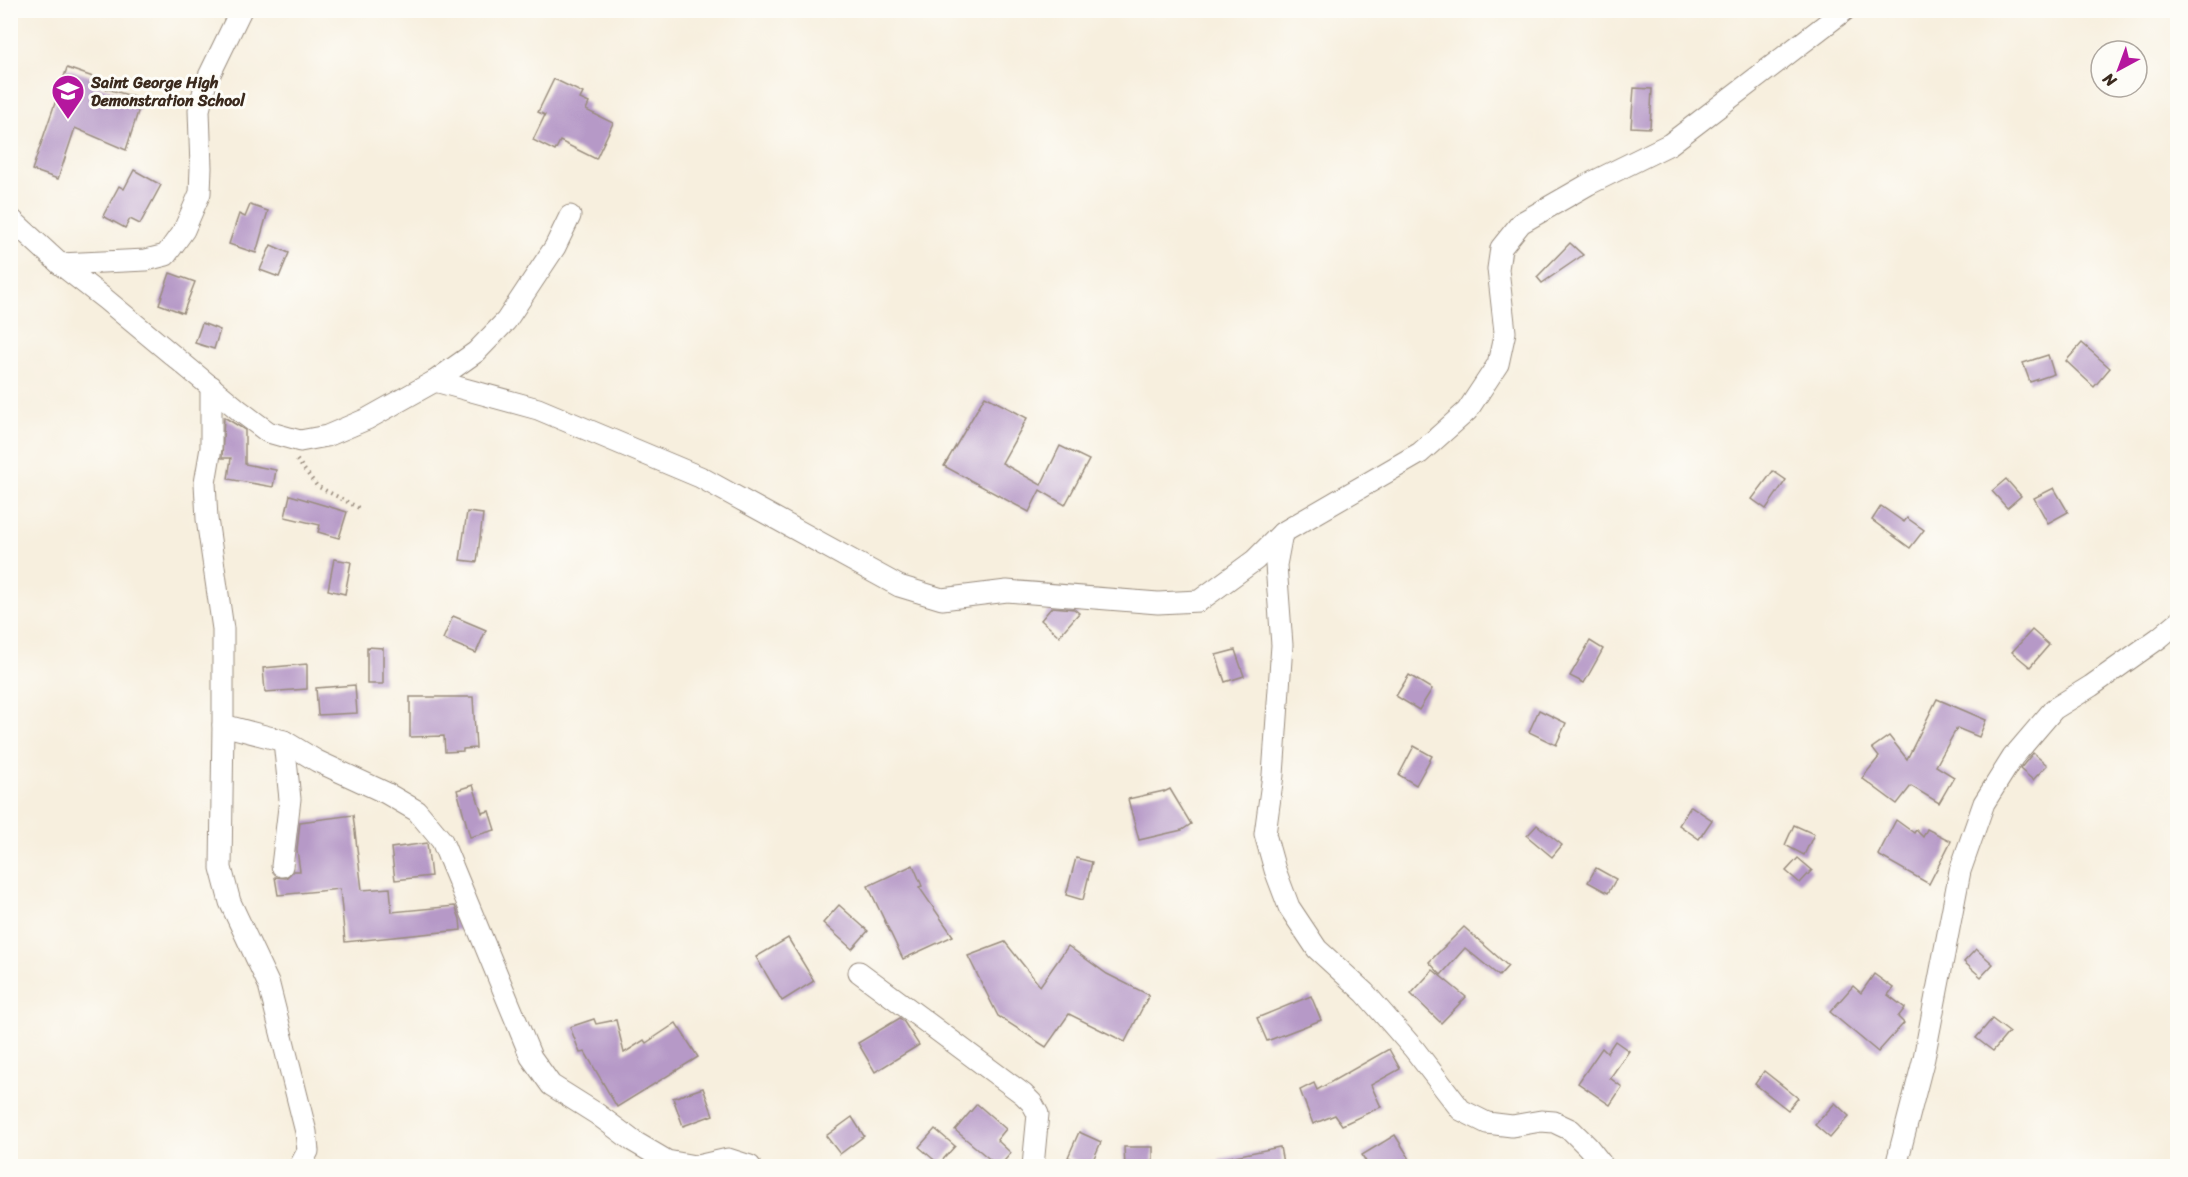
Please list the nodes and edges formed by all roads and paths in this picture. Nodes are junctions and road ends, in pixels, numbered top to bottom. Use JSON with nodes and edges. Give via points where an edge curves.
{"nodes":[{"id":1,"x":241,"y":10,"type":"edge"},
{"id":2,"x":1845,"y":10,"type":"edge"},
{"id":3,"x":570,"y":216,"type":"dead end"},
{"id":4,"x":10,"y":218,"type":"edge"},
{"id":5,"x":60,"y":264,"type":"junction"},
{"id":6,"x":435,"y":381,"type":"junction"},
{"id":7,"x":211,"y":386,"type":"junction"},
{"id":8,"x":283,"y":436,"type":"junction"},
{"id":9,"x":359,"y":508,"type":"dead end"},
{"id":10,"x":1282,"y":533,"type":"junction"},
{"id":11,"x":2178,"y":622,"type":"edge"},
{"id":12,"x":223,"y":725,"type":"junction"},
{"id":13,"x":284,"y":741,"type":"junction"},
{"id":14,"x":282,"y":866,"type":"dead end"},
{"id":15,"x":860,"y":972,"type":"dead end"},
{"id":16,"x":300,"y":1167,"type":"edge"},
{"id":17,"x":696,"y":1167,"type":"edge"},
{"id":18,"x":750,"y":1167,"type":"edge"},
{"id":19,"x":1033,"y":1167,"type":"edge"},
{"id":20,"x":1603,"y":1167,"type":"edge"},
{"id":21,"x":1896,"y":1167,"type":"edge"}],
"edges":[{"from":1,"to":5,"type":"street","via":[[206,82],[199,110],[200,193],[184,230],[166,255],[146,260]]},
{"from":2,"to":10,"type":"street","via":[[1670,144],[1521,223],[1501,248],[1498,269],[1505,332],[1498,364],[1467,411],[1420,453]]},
{"from":3,"to":6,"type":"street","via":[[555,247],[506,321],[476,352]]},
{"from":4,"to":5,"type":"street"},
{"from":5,"to":7,"type":"street"},
{"from":6,"to":8,"type":"street","via":[[367,419],[327,436],[300,441]]},
{"from":6,"to":10,"type":"street","via":[[538,409],[700,477],[899,586],[942,599],[1006,591],[1158,603],[1199,601],[1255,560]]},
{"from":7,"to":8,"type":"street","via":[[268,432]]},
{"from":7,"to":12,"type":"street","via":[[211,448],[205,483],[223,629]]},
{"from":8,"to":9,"type":"path","via":[[317,486]]},
{"from":10,"to":20,"type":"street","via":[[1276,564],[1282,645],[1265,834],[1289,907],[1317,949],[1365,993],[1461,1110],[1487,1123],[1512,1126],[1554,1122],[1571,1130]]},
{"from":11,"to":21,"type":"street","via":[[2054,709],[2013,757],[1984,803],[1960,871],[1924,1058]]},
{"from":12,"to":13,"type":"street"},
{"from":12,"to":16,"type":"street","via":[[220,868],[230,902],[269,985],[306,1132],[308,1151]]},
{"from":13,"to":14,"type":"street","via":[[290,799]]},
{"from":13,"to":17,"type":"street","via":[[417,812],[442,841],[531,1056],[552,1085],[667,1161]]},
{"from":15,"to":19,"type":"street","via":[[1032,1103],[1038,1114]]},
{"from":17,"to":18,"type":"street","via":[[728,1159]]}]}
